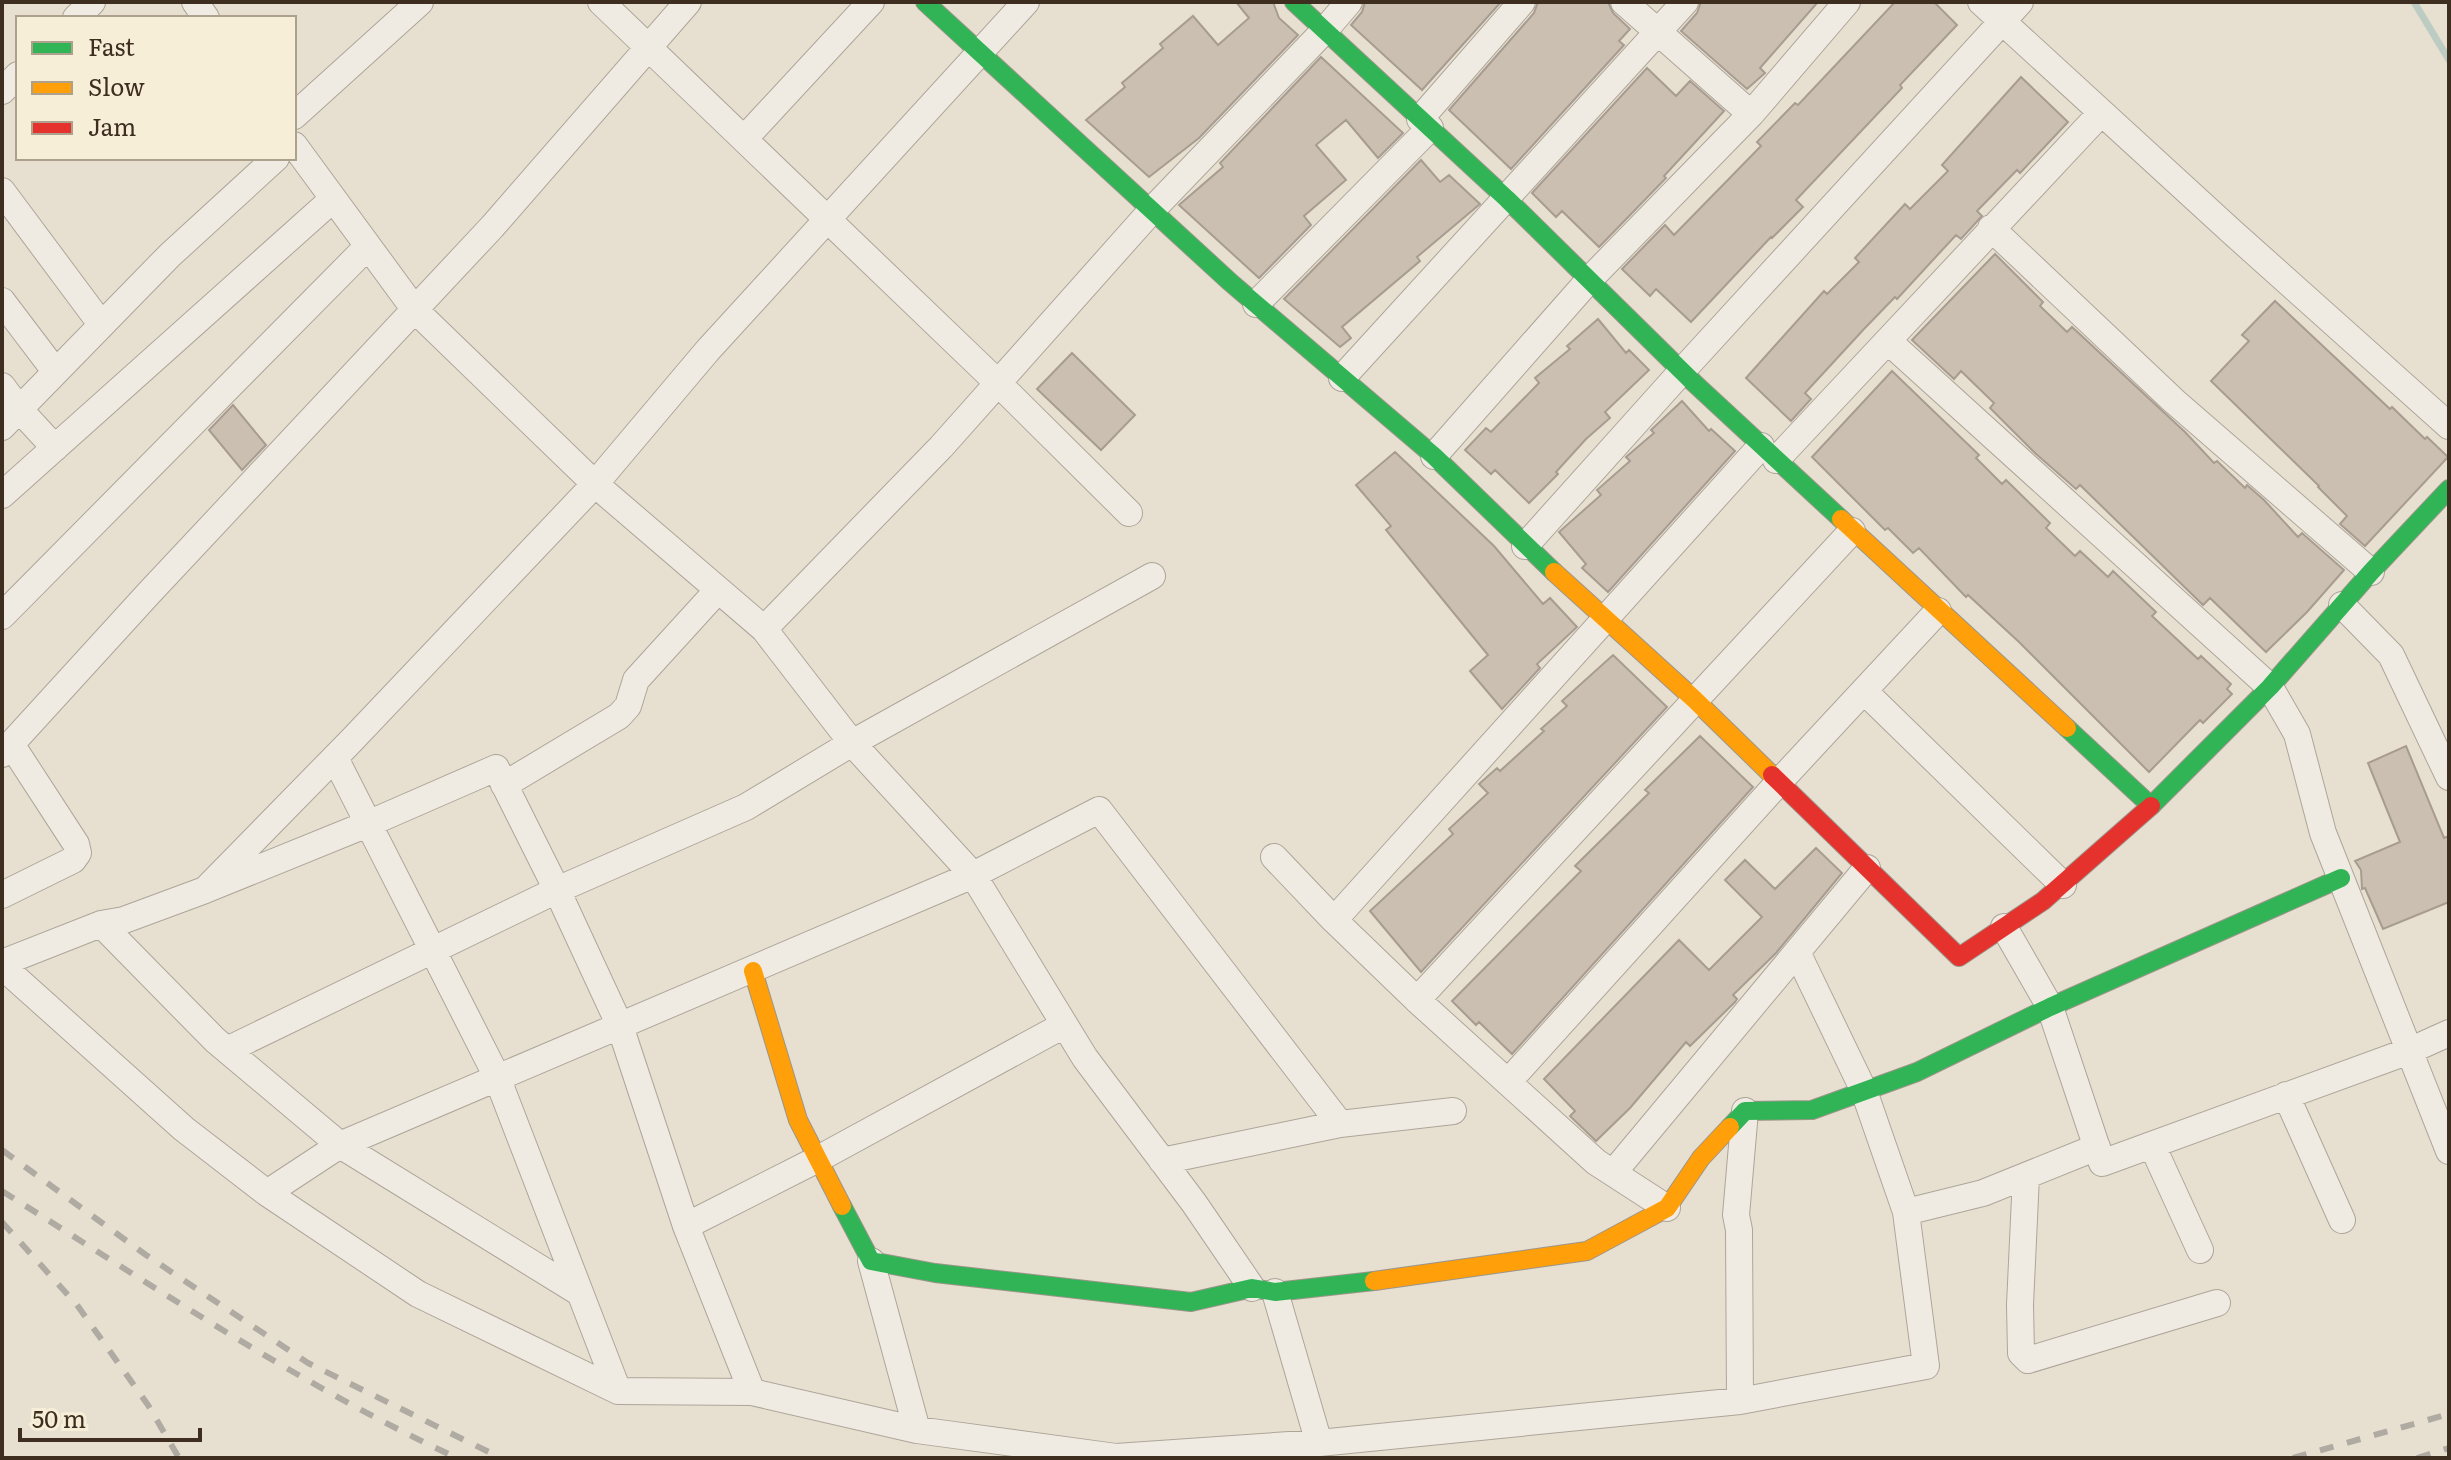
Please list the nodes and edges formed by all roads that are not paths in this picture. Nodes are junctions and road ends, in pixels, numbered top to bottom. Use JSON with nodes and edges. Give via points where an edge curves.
{"nodes":[{"id":1,"x":420,"y":2,"type":"edge"},
{"id":2,"x":601,"y":2,"type":"edge"},
{"id":3,"x":688,"y":2,"type":"edge"},
{"id":4,"x":871,"y":2,"type":"edge"},
{"id":5,"x":925,"y":2,"type":"edge"},
{"id":6,"x":1026,"y":2,"type":"edge"},
{"id":7,"x":1294,"y":2,"type":"edge"},
{"id":8,"x":1349,"y":2,"type":"edge"},
{"id":9,"x":1522,"y":2,"type":"edge"},
{"id":10,"x":1624,"y":2,"type":"edge"},
{"id":11,"x":1685,"y":2,"type":"edge"},
{"id":12,"x":1847,"y":2,"type":"edge"},
{"id":13,"x":1981,"y":2,"type":"edge"},
{"id":14,"x":2020,"y":2,"type":"edge"},
{"id":15,"x":2001,"y":21,"type":"junction"},
{"id":16,"x":1325,"y":30,"type":"junction"},
{"id":17,"x":1659,"y":33,"type":"junction"},
{"id":18,"x":648,"y":48,"type":"junction"},
{"id":19,"x":979,"y":51,"type":"junction"},
{"id":20,"x":2101,"y":113,"type":"junction"},
{"id":21,"x":296,"y":114,"type":"edge"},
{"id":22,"x":1751,"y":114,"type":"junction"},
{"id":23,"x":1425,"y":123,"type":"junction"},
{"id":24,"x":744,"y":139,"type":"junction"},
{"id":25,"x":296,"y":148,"type":"edge"},
{"id":26,"x":274,"y":160,"type":"edge"},
{"id":27,"x":2,"y":191,"type":"edge"},
{"id":28,"x":333,"y":199,"type":"junction"},
{"id":29,"x":1507,"y":199,"type":"junction"},
{"id":30,"x":1152,"y":210,"type":"junction"},
{"id":31,"x":828,"y":218,"type":"junction"},
{"id":32,"x":1991,"y":228,"type":"junction"},
{"id":33,"x":368,"y":246,"type":"junction"},
{"id":34,"x":1589,"y":280,"type":"junction"},
{"id":35,"x":2,"y":301,"type":"edge"},
{"id":36,"x":1256,"y":304,"type":"junction"},
{"id":37,"x":415,"y":310,"type":"junction"},
{"id":38,"x":101,"y":324,"type":"junction"},
{"id":39,"x":1888,"y":341,"type":"junction"},
{"id":40,"x":55,"y":371,"type":"junction"},
{"id":41,"x":1682,"y":371,"type":"junction"},
{"id":42,"x":1342,"y":378,"type":"junction"},
{"id":43,"x":998,"y":383,"type":"junction"},
{"id":44,"x":2,"y":386,"type":"edge"},
{"id":45,"x":10,"y":418,"type":"edge"},
{"id":46,"x":2449,"y":426,"type":"edge"},
{"id":47,"x":55,"y":448,"type":"junction"},
{"id":48,"x":1768,"y":453,"type":"junction"},
{"id":49,"x":1434,"y":456,"type":"junction"},
{"id":50,"x":595,"y":484,"type":"junction"},
{"id":51,"x":2449,"y":489,"type":"edge"},
{"id":52,"x":2,"y":495,"type":"edge"},
{"id":53,"x":1129,"y":513,"type":"dead end"},
{"id":54,"x":1852,"y":531,"type":"junction"},
{"id":55,"x":1525,"y":546,"type":"junction"},
{"id":56,"x":2371,"y":572,"type":"junction"},
{"id":57,"x":1152,"y":576,"type":"dead end"},
{"id":58,"x":718,"y":590,"type":"junction"},
{"id":59,"x":2342,"y":605,"type":"junction"},
{"id":60,"x":1938,"y":611,"type":"junction"},
{"id":61,"x":2,"y":616,"type":"edge"},
{"id":62,"x":1604,"y":618,"type":"junction"},
{"id":63,"x":764,"y":629,"type":"junction"},
{"id":64,"x":2270,"y":687,"type":"junction"},
{"id":65,"x":1864,"y":691,"type":"junction"},
{"id":66,"x":1694,"y":699,"type":"junction"},
{"id":67,"x":852,"y":743,"type":"junction"},
{"id":68,"x":7,"y":749,"type":"edge"},
{"id":69,"x":335,"y":758,"type":"junction"},
{"id":70,"x":2449,"y":777,"type":"edge"},
{"id":71,"x":1779,"y":782,"type":"junction"},
{"id":72,"x":504,"y":785,"type":"junction"},
{"id":73,"x":2151,"y":806,"type":"junction"},
{"id":74,"x":370,"y":823,"type":"junction"},
{"id":75,"x":1274,"y":857,"type":"dead end"},
{"id":76,"x":1867,"y":868,"type":"junction"},
{"id":77,"x":973,"y":875,"type":"junction"},
{"id":78,"x":2341,"y":878,"type":"junction"},
{"id":79,"x":2063,"y":885,"type":"junction"},
{"id":80,"x":205,"y":890,"type":"junction"},
{"id":81,"x":557,"y":890,"type":"junction"},
{"id":82,"x":2,"y":895,"type":"edge"},
{"id":83,"x":1334,"y":920,"type":"junction"},
{"id":84,"x":101,"y":924,"type":"junction"},
{"id":85,"x":2004,"y":927,"type":"junction"},
{"id":86,"x":433,"y":950,"type":"junction"},
{"id":87,"x":1797,"y":952,"type":"junction"},
{"id":88,"x":2,"y":964,"type":"edge"},
{"id":89,"x":753,"y":971,"type":"junction"},
{"id":90,"x":1417,"y":1000,"type":"junction"},
{"id":91,"x":2050,"y":1007,"type":"junction"},
{"id":92,"x":1064,"y":1025,"type":"junction"},
{"id":93,"x":620,"y":1026,"type":"junction"},
{"id":94,"x":2449,"y":1033,"type":"edge"},
{"id":95,"x":227,"y":1050,"type":"junction"},
{"id":96,"x":2409,"y":1051,"type":"junction"},
{"id":97,"x":497,"y":1077,"type":"junction"},
{"id":98,"x":1508,"y":1082,"type":"junction"},
{"id":99,"x":1864,"y":1091,"type":"junction"},
{"id":100,"x":2286,"y":1095,"type":"junction"},
{"id":101,"x":1453,"y":1111,"type":"dead end"},
{"id":102,"x":1745,"y":1111,"type":"junction"},
{"id":103,"x":1340,"y":1124,"type":"junction"},
{"id":104,"x":340,"y":1145,"type":"junction"},
{"id":105,"x":2152,"y":1145,"type":"junction"},
{"id":106,"x":2097,"y":1147,"type":"junction"},
{"id":107,"x":2449,"y":1151,"type":"edge"},
{"id":108,"x":818,"y":1159,"type":"junction"},
{"id":109,"x":1162,"y":1161,"type":"junction"},
{"id":110,"x":1613,"y":1173,"type":"junction"},
{"id":111,"x":2026,"y":1176,"type":"junction"},
{"id":112,"x":267,"y":1193,"type":"junction"},
{"id":113,"x":1667,"y":1208,"type":"junction"},
{"id":114,"x":1906,"y":1212,"type":"junction"},
{"id":115,"x":2342,"y":1220,"type":"dead end"},
{"id":116,"x":686,"y":1226,"type":"junction"},
{"id":117,"x":2200,"y":1250,"type":"dead end"},
{"id":118,"x":871,"y":1261,"type":"junction"},
{"id":119,"x":1264,"y":1290,"type":"junction"},
{"id":120,"x":580,"y":1293,"type":"junction"},
{"id":121,"x":2217,"y":1303,"type":"dead end"},
{"id":122,"x":618,"y":1391,"type":"junction"},
{"id":123,"x":752,"y":1392,"type":"junction"},
{"id":124,"x":1740,"y":1401,"type":"junction"},
{"id":125,"x":917,"y":1430,"type":"junction"},
{"id":126,"x":1319,"y":1443,"type":"junction"}],
"edges":[{"from":1,"to":21,"type":"street"},
{"from":2,"to":18,"type":"street"},
{"from":3,"to":18,"type":"street"},
{"from":4,"to":24,"type":"street"},
{"from":5,"to":19,"type":"street"},
{"from":6,"to":19,"type":"street"},
{"from":7,"to":16,"type":"street"},
{"from":8,"to":16,"type":"street"},
{"from":9,"to":23,"type":"street"},
{"from":10,"to":17,"type":"street"},
{"from":11,"to":17,"type":"street"},
{"from":12,"to":22,"type":"street"},
{"from":13,"to":15,"type":"street"},
{"from":14,"to":15,"type":"street"},
{"from":15,"to":20,"type":"street"},
{"from":15,"to":41,"type":"street"},
{"from":16,"to":23,"type":"street"},
{"from":16,"to":30,"type":"street"},
{"from":17,"to":22,"type":"street"},
{"from":17,"to":29,"type":"street"},
{"from":18,"to":24,"type":"street"},
{"from":18,"to":37,"type":"street"},
{"from":19,"to":30,"type":"street"},
{"from":19,"to":31,"type":"street"},
{"from":20,"to":32,"type":"street"},
{"from":20,"to":46,"type":"street"},
{"from":22,"to":34,"type":"street"},
{"from":23,"to":29,"type":"street"},
{"from":23,"to":36,"type":"street"},
{"from":24,"to":31,"type":"street"},
{"from":25,"to":28,"type":"street"},
{"from":26,"to":38,"type":"street"},
{"from":27,"to":38,"type":"street"},
{"from":28,"to":33,"type":"street"},
{"from":28,"to":47,"type":"street"},
{"from":29,"to":34,"type":"street"},
{"from":29,"to":42,"type":"street"},
{"from":30,"to":36,"type":"street"},
{"from":30,"to":43,"type":"street"},
{"from":31,"to":43,"type":"street"},
{"from":31,"to":50,"type":"street"},
{"from":32,"to":39,"type":"street"},
{"from":32,"to":56,"type":"street","via":[[2174,401]]},
{"from":33,"to":37,"type":"street"},
{"from":33,"to":61,"type":"street"},
{"from":34,"to":41,"type":"street"},
{"from":34,"to":49,"type":"street"},
{"from":35,"to":40,"type":"street"},
{"from":36,"to":42,"type":"street"},
{"from":37,"to":50,"type":"street"},
{"from":37,"to":68,"type":"street"},
{"from":38,"to":40,"type":"street"},
{"from":39,"to":48,"type":"street"},
{"from":39,"to":64,"type":"street"},
{"from":40,"to":45,"type":"street"},
{"from":41,"to":48,"type":"street"},
{"from":41,"to":55,"type":"street"},
{"from":42,"to":49,"type":"street"},
{"from":43,"to":53,"type":"street"},
{"from":43,"to":63,"type":"street"},
{"from":44,"to":45,"type":"street"},
{"from":45,"to":47,"type":"street"},
{"from":47,"to":52,"type":"street"},
{"from":48,"to":54,"type":"street"},
{"from":48,"to":62,"type":"street"},
{"from":49,"to":55,"type":"street"},
{"from":50,"to":58,"type":"street"},
{"from":50,"to":69,"type":"street"},
{"from":51,"to":56,"type":"street"},
{"from":54,"to":60,"type":"street"},
{"from":54,"to":66,"type":"street"},
{"from":55,"to":62,"type":"street"},
{"from":56,"to":59,"type":"street"},
{"from":57,"to":67,"type":"street"},
{"from":58,"to":63,"type":"street"},
{"from":58,"to":72,"type":"street","via":[[636,680],[619,716]]},
{"from":59,"to":64,"type":"street"},
{"from":59,"to":70,"type":"street","via":[[2391,655]]},
{"from":60,"to":65,"type":"street"},
{"from":60,"to":73,"type":"street"},
{"from":62,"to":66,"type":"street"},
{"from":62,"to":83,"type":"street"},
{"from":63,"to":67,"type":"street"},
{"from":64,"to":73,"type":"street"},
{"from":64,"to":78,"type":"street","via":[[2297,734],[2323,833]]},
{"from":65,"to":71,"type":"street"},
{"from":65,"to":79,"type":"street"},
{"from":66,"to":71,"type":"street"},
{"from":66,"to":90,"type":"street"},
{"from":67,"to":77,"type":"street"},
{"from":67,"to":81,"type":"street","via":[[746,807]]},
{"from":68,"to":82,"type":"street","via":[[78,853]]},
{"from":69,"to":74,"type":"street"},
{"from":69,"to":80,"type":"street"},
{"from":71,"to":76,"type":"street"},
{"from":71,"to":98,"type":"street"},
{"from":72,"to":74,"type":"street","via":[[496,768]]},
{"from":72,"to":81,"type":"street"},
{"from":73,"to":79,"type":"street"},
{"from":74,"to":80,"type":"street"},
{"from":74,"to":86,"type":"street"},
{"from":75,"to":83,"type":"street"},
{"from":76,"to":85,"type":"street","via":[[1959,957]]},
{"from":76,"to":87,"type":"street"},
{"from":77,"to":89,"type":"street"},
{"from":77,"to":92,"type":"street"},
{"from":77,"to":103,"type":"street","via":[[1099,810]]},
{"from":78,"to":91,"type":"street"},
{"from":78,"to":96,"type":"street"},
{"from":79,"to":85,"type":"street"},
{"from":80,"to":84,"type":"street"},
{"from":81,"to":86,"type":"street"},
{"from":81,"to":93,"type":"street"},
{"from":83,"to":90,"type":"street"},
{"from":84,"to":88,"type":"street"},
{"from":84,"to":95,"type":"street"},
{"from":85,"to":91,"type":"street"},
{"from":86,"to":95,"type":"street"},
{"from":86,"to":97,"type":"street"},
{"from":87,"to":99,"type":"street"},
{"from":87,"to":110,"type":"street"},
{"from":88,"to":112,"type":"street","via":[[184,1129]]},
{"from":89,"to":93,"type":"street"},
{"from":89,"to":108,"type":"street","via":[[798,1120]]},
{"from":90,"to":98,"type":"street"},
{"from":91,"to":99,"type":"street","via":[[1917,1072]]},
{"from":91,"to":106,"type":"street"},
{"from":92,"to":108,"type":"street"},
{"from":92,"to":109,"type":"street"},
{"from":93,"to":97,"type":"street"},
{"from":93,"to":116,"type":"street"},
{"from":94,"to":96,"type":"street"},
{"from":95,"to":104,"type":"street"},
{"from":96,"to":100,"type":"street"},
{"from":96,"to":107,"type":"street"},
{"from":97,"to":104,"type":"street"},
{"from":97,"to":120,"type":"street"},
{"from":98,"to":110,"type":"street"},
{"from":99,"to":102,"type":"street","via":[[1812,1110]]},
{"from":99,"to":114,"type":"street"},
{"from":100,"to":105,"type":"street"},
{"from":100,"to":115,"type":"street"},
{"from":101,"to":103,"type":"street"},
{"from":102,"to":113,"type":"street","via":[[1701,1158]]},
{"from":102,"to":124,"type":"street","via":[[1736,1215]]},
{"from":103,"to":109,"type":"street"},
{"from":104,"to":112,"type":"street"},
{"from":104,"to":120,"type":"street"},
{"from":105,"to":106,"type":"street","via":[[2102,1163]]},
{"from":105,"to":117,"type":"street"},
{"from":106,"to":111,"type":"street"},
{"from":108,"to":116,"type":"street"},
{"from":108,"to":118,"type":"street"},
{"from":109,"to":119,"type":"street"},
{"from":110,"to":113,"type":"street"},
{"from":111,"to":114,"type":"street"},
{"from":111,"to":121,"type":"street","via":[[2020,1305],[2021,1353],[2028,1360]]},
{"from":112,"to":122,"type":"street","via":[[418,1294]]},
{"from":113,"to":119,"type":"street","via":[[1587,1251],[1448,1272]]},
{"from":114,"to":124,"type":"street","via":[[1926,1366]]},
{"from":116,"to":123,"type":"street"},
{"from":118,"to":119,"type":"street","via":[[1191,1302]]},
{"from":118,"to":125,"type":"street"},
{"from":119,"to":126,"type":"street"},
{"from":120,"to":122,"type":"street"},
{"from":122,"to":123,"type":"street"},
{"from":123,"to":125,"type":"street"},
{"from":124,"to":126,"type":"street"},
{"from":125,"to":126,"type":"street","via":[[1116,1457]]}]}
